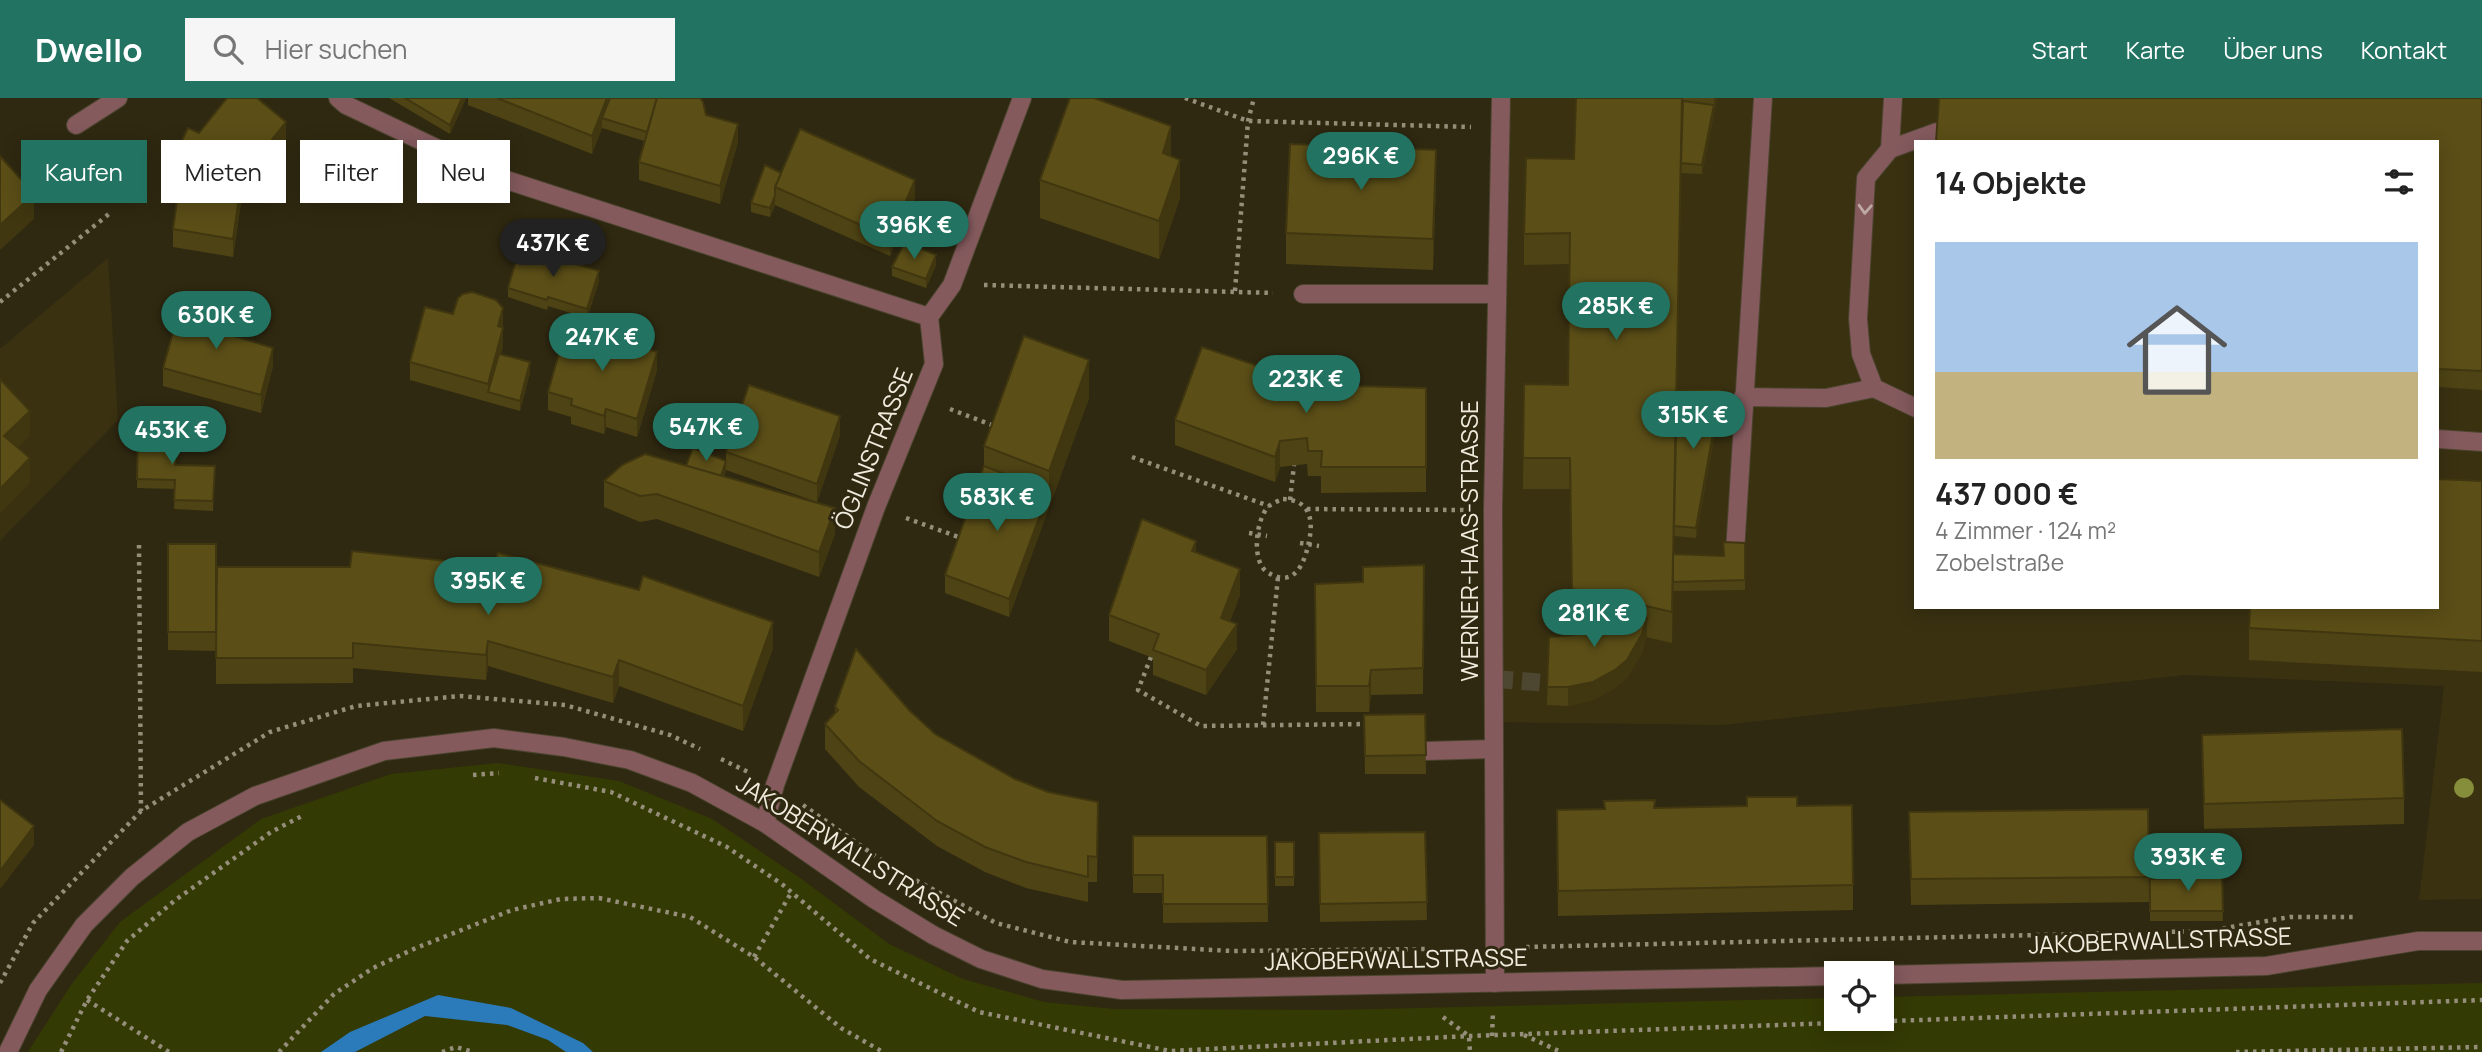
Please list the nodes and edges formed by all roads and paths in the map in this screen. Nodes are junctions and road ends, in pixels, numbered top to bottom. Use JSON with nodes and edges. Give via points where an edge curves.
{"nodes":[{"id":1,"x":118,"y":98,"type":"edge"},
{"id":2,"x":338,"y":98,"type":"edge"},
{"id":3,"x":1021,"y":98,"type":"edge"},
{"id":4,"x":1185,"y":98,"type":"edge"},
{"id":5,"x":1254,"y":98,"type":"edge"},
{"id":6,"x":1501,"y":98,"type":"edge"},
{"id":7,"x":1763,"y":98,"type":"edge"},
{"id":8,"x":1893,"y":98,"type":"edge"},
{"id":9,"x":1248,"y":121,"type":"junction"},
{"id":10,"x":76,"y":125,"type":"dead end"},
{"id":11,"x":1499,"y":128,"type":"junction"},
{"id":12,"x":1937,"y":132,"type":"edge"},
{"id":13,"x":1914,"y":140,"type":"edge"},
{"id":14,"x":1915,"y":140,"type":"edge"},
{"id":15,"x":1890,"y":149,"type":"junction"},
{"id":16,"x":109,"y":214,"type":"dead end"},
{"id":17,"x":952,"y":285,"type":"junction"},
{"id":18,"x":1235,"y":291,"type":"junction"},
{"id":19,"x":1303,"y":294,"type":"joint"},
{"id":20,"x":1496,"y":294,"type":"junction"},
{"id":21,"x":0,"y":302,"type":"edge"},
{"id":22,"x":929,"y":317,"type":"junction"},
{"id":23,"x":1874,"y":388,"type":"junction"},
{"id":24,"x":1743,"y":397,"type":"junction"},
{"id":25,"x":921,"y":398,"type":"junction"},
{"id":26,"x":1914,"y":407,"type":"edge"},
{"id":27,"x":1004,"y":430,"type":"edge"},
{"id":28,"x":2439,"y":439,"type":"edge"},
{"id":29,"x":2482,"y":442,"type":"edge"},
{"id":30,"x":1132,"y":457,"type":"dead end"},
{"id":31,"x":1294,"y":465,"type":"edge"},
{"id":32,"x":1290,"y":500,"type":"junction"},
{"id":33,"x":1269,"y":506,"type":"junction"},
{"id":34,"x":876,"y":507,"type":"junction"},
{"id":35,"x":1307,"y":509,"type":"junction"},
{"id":36,"x":1493,"y":510,"type":"junction"},
{"id":37,"x":1249,"y":533,"type":"dead end"},
{"id":38,"x":1259,"y":535,"type":"junction"},
{"id":39,"x":1267,"y":536,"type":"dead end"},
{"id":40,"x":965,"y":539,"type":"edge"},
{"id":41,"x":1300,"y":543,"type":"dead end"},
{"id":42,"x":1309,"y":544,"type":"junction"},
{"id":43,"x":139,"y":545,"type":"dead end"},
{"id":44,"x":1319,"y":546,"type":"dead end"},
{"id":45,"x":1735,"y":552,"type":"edge"},
{"id":46,"x":1278,"y":577,"type":"junction"},
{"id":47,"x":1151,"y":657,"type":"edge"},
{"id":48,"x":1372,"y":723,"type":"edge"},
{"id":49,"x":1263,"y":725,"type":"junction"},
{"id":50,"x":1494,"y":748,"type":"junction"},
{"id":51,"x":1426,"y":751,"type":"edge"},
{"id":52,"x":705,"y":752,"type":"dead end"},
{"id":53,"x":717,"y":757,"type":"dead end"},
{"id":54,"x":504,"y":773,"type":"dead end"},
{"id":55,"x":464,"y":776,"type":"dead end"},
{"id":56,"x":531,"y":778,"type":"dead end"},
{"id":57,"x":775,"y":785,"type":"junction"},
{"id":58,"x":141,"y":811,"type":"junction"},
{"id":59,"x":303,"y":816,"type":"dead end"},
{"id":60,"x":765,"y":823,"type":"junction"},
{"id":61,"x":791,"y":892,"type":"junction"},
{"id":62,"x":2208,"y":931,"type":"dead end"},
{"id":63,"x":2482,"y":941,"type":"edge"},
{"id":64,"x":1495,"y":948,"type":"junction"},
{"id":65,"x":1440,"y":949,"type":"dead end"},
{"id":66,"x":754,"y":957,"type":"junction"},
{"id":67,"x":1894,"y":975,"type":"edge"},
{"id":68,"x":1824,"y":976,"type":"edge"},
{"id":69,"x":0,"y":983,"type":"edge"},
{"id":70,"x":1495,"y":983,"type":"junction"},
{"id":71,"x":88,"y":1000,"type":"junction"},
{"id":72,"x":2482,"y":1000,"type":"edge"},
{"id":73,"x":1524,"y":1034,"type":"junction"},
{"id":74,"x":1469,"y":1036,"type":"junction"},
{"id":75,"x":2482,"y":1047,"type":"edge"},
{"id":76,"x":8,"y":1052,"type":"edge"},
{"id":77,"x":61,"y":1052,"type":"edge"},
{"id":78,"x":169,"y":1052,"type":"edge"},
{"id":79,"x":279,"y":1052,"type":"edge"},
{"id":80,"x":442,"y":1052,"type":"edge"},
{"id":81,"x":474,"y":1052,"type":"edge"},
{"id":82,"x":883,"y":1052,"type":"edge"},
{"id":83,"x":1470,"y":1052,"type":"edge"},
{"id":84,"x":1561,"y":1052,"type":"edge"},
{"id":85,"x":2236,"y":1052,"type":"edge"}],
"edges":[{"from":1,"to":10,"type":"street"},
{"from":2,"to":22,"type":"street","via":[[497,177]]},
{"from":3,"to":17,"type":"street"},
{"from":4,"to":9,"type":"path"},
{"from":5,"to":9,"type":"path"},
{"from":6,"to":11,"type":"street","name":"WERNER-HAAS-STRASSE"},
{"from":7,"to":24,"type":"street"},
{"from":8,"to":15,"type":"street"},
{"from":9,"to":11,"type":"path"},
{"from":9,"to":18,"type":"path"},
{"from":11,"to":20,"type":"street","name":"WERNER-HAAS-STRASSE"},
{"from":12,"to":14,"type":"street"},
{"from":13,"to":15,"type":"street"},
{"from":15,"to":23,"type":"street","one_way":true,"via":[[1866,178],[1858,319],[1861,354]]},
{"from":16,"to":21,"type":"path"},
{"from":17,"to":18,"type":"path"},
{"from":17,"to":22,"type":"street"},
{"from":18,"to":19,"type":"path"},
{"from":19,"to":20,"type":"street"},
{"from":20,"to":36,"type":"street","name":"WERNER-HAAS-STRASSE"},
{"from":22,"to":25,"type":"street","name":"ÖGLINSTRASSE","via":[[934,364]]},
{"from":23,"to":24,"type":"street","via":[[1826,398]]},
{"from":23,"to":26,"type":"street"},
{"from":24,"to":45,"type":"street"},
{"from":25,"to":27,"type":"path"},
{"from":25,"to":34,"type":"street","name":"ÖGLINSTRASSE"},
{"from":28,"to":29,"type":"street"},
{"from":30,"to":33,"type":"path"},
{"from":31,"to":32,"type":"path"},
{"from":32,"to":33,"type":"path"},
{"from":32,"to":35,"type":"path"},
{"from":33,"to":38,"type":"path"},
{"from":34,"to":40,"type":"path"},
{"from":34,"to":57,"type":"street","name":"ÖGLINSTRASSE"},
{"from":35,"to":36,"type":"path"},
{"from":35,"to":42,"type":"path","via":[[1312,522]]},
{"from":36,"to":50,"type":"street","name":"WERNER-HAAS-STRASSE"},
{"from":37,"to":38,"type":"path"},
{"from":38,"to":39,"type":"path"},
{"from":38,"to":46,"type":"path","via":[[1258,563]]},
{"from":41,"to":42,"type":"path"},
{"from":42,"to":44,"type":"path"},
{"from":42,"to":46,"type":"path","via":[[1300,569]]},
{"from":43,"to":58,"type":"path"},
{"from":46,"to":49,"type":"path"},
{"from":47,"to":49,"type":"path","via":[[1138,690],[1201,726]]},
{"from":48,"to":49,"type":"path"},
{"from":50,"to":51,"type":"street"},
{"from":50,"to":64,"type":"street","name":"WERNER-HAAS-STRASSE"},
{"from":52,"to":58,"type":"path","via":[[670,735],[565,705],[460,696],[356,706],[270,732]]},
{"from":53,"to":57,"type":"path"},
{"from":54,"to":55,"type":"path"},
{"from":56,"to":61,"type":"path","via":[[611,792],[727,847]]},
{"from":57,"to":60,"type":"street","name":"ÖGLINSTRASSE"},
{"from":57,"to":65,"type":"path","via":[[891,867],[996,923],[1070,942],[1232,951]]},
{"from":58,"to":69,"type":"path","via":[[33,923]]},
{"from":59,"to":71,"type":"path","via":[[271,832],[174,901],[127,941]]},
{"from":60,"to":70,"type":"street","name":"JAKOBERWALLSTRASSE","via":[[933,935],[1042,979],[1122,990]]},
{"from":60,"to":76,"type":"street","name":"JAKOBERWALLSTRASSE","via":[[692,783],[630,760],[564,747],[494,738],[384,751],[255,796],[188,832],[141,869],[83,925],[38,990]]},
{"from":61,"to":66,"type":"path"},
{"from":61,"to":74,"type":"path","via":[[870,959],[979,1012],[1170,1051]]},
{"from":62,"to":64,"type":"path"},
{"from":63,"to":67,"type":"street","name":"JAKOBERWALLSTRASSE","via":[[2418,942],[2266,966]]},
{"from":64,"to":70,"type":"street","name":"WERNER-HAAS-STRASSE"},
{"from":66,"to":79,"type":"path","via":[[690,917],[599,898],[561,899],[512,911],[373,968],[334,994]]},
{"from":66,"to":82,"type":"path","via":[[841,1028]]},
{"from":68,"to":70,"type":"street","name":"JAKOBERWALLSTRASSE"},
{"from":71,"to":77,"type":"path"},
{"from":71,"to":78,"type":"path"},
{"from":72,"to":73,"type":"path"},
{"from":73,"to":74,"type":"path"},
{"from":73,"to":84,"type":"path"},
{"from":74,"to":83,"type":"path"},
{"from":75,"to":85,"type":"path"},
{"from":80,"to":81,"type":"path","via":[[456,1046]]}]}
